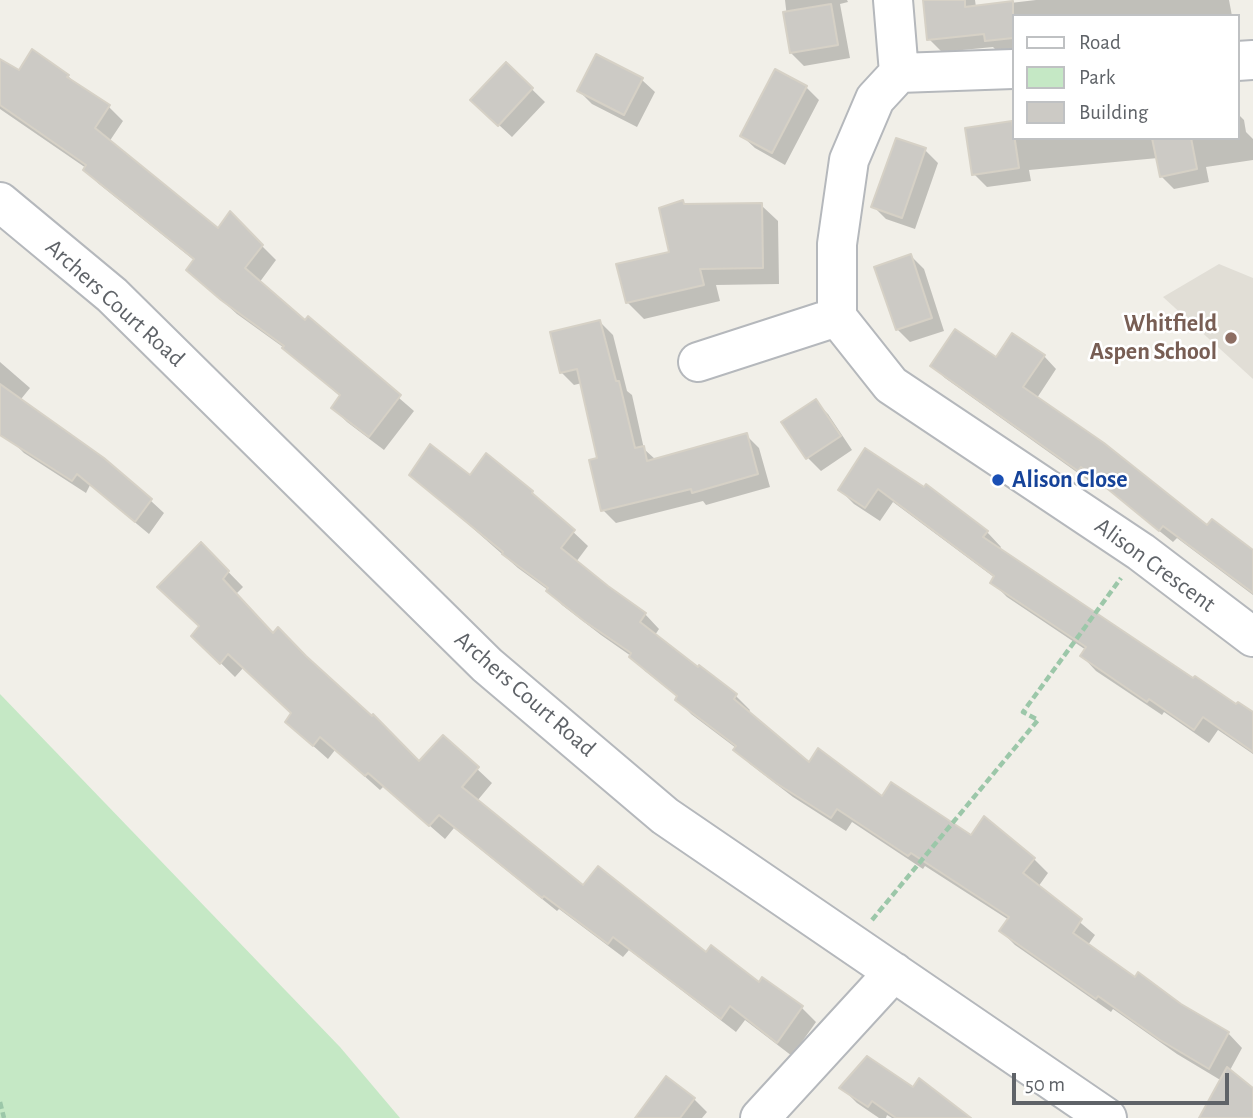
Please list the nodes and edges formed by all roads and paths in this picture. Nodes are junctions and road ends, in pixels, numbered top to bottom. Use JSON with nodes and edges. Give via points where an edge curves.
{"nodes":[{"id":1,"x":893,"y":0,"type":"edge"},
{"id":2,"x":1012,"y":69,"type":"edge"},
{"id":3,"x":900,"y":73,"type":"junction"},
{"id":4,"x":0,"y":202,"type":"edge"},
{"id":5,"x":837,"y":317,"type":"junction"},
{"id":6,"x":698,"y":362,"type":"dead end"},
{"id":7,"x":1141,"y":552,"type":"junction"},
{"id":8,"x":1253,"y":637,"type":"edge"},
{"id":9,"x":852,"y":943,"type":"junction"},
{"id":10,"x":894,"y":972,"type":"junction"},
{"id":11,"x":0,"y":1102,"type":"edge"},
{"id":12,"x":4,"y":1118,"type":"edge"},
{"id":13,"x":760,"y":1118,"type":"edge"},
{"id":14,"x":1107,"y":1118,"type":"edge"}],
"edges":[{"from":1,"to":3,"type":"street"},
{"from":2,"to":3,"type":"street"},
{"from":3,"to":5,"type":"street","via":[[875,99],[849,160],[837,244]]},
{"from":4,"to":9,"type":"street","name":"Archers Court Road","via":[[112,295],[487,665],[665,816]]},
{"from":5,"to":6,"type":"street"},
{"from":5,"to":7,"type":"street","name":"Alison Crescent","via":[[891,385]]},
{"from":7,"to":8,"type":"street","name":"Alison Crescent"},
{"from":7,"to":9,"type":"path","via":[[1023,712],[1038,720]]},
{"from":9,"to":10,"type":"street","name":"Archers Court Road"},
{"from":10,"to":13,"type":"street"},
{"from":10,"to":14,"type":"street","name":"Archers Court Road"},
{"from":11,"to":12,"type":"path"}]}
